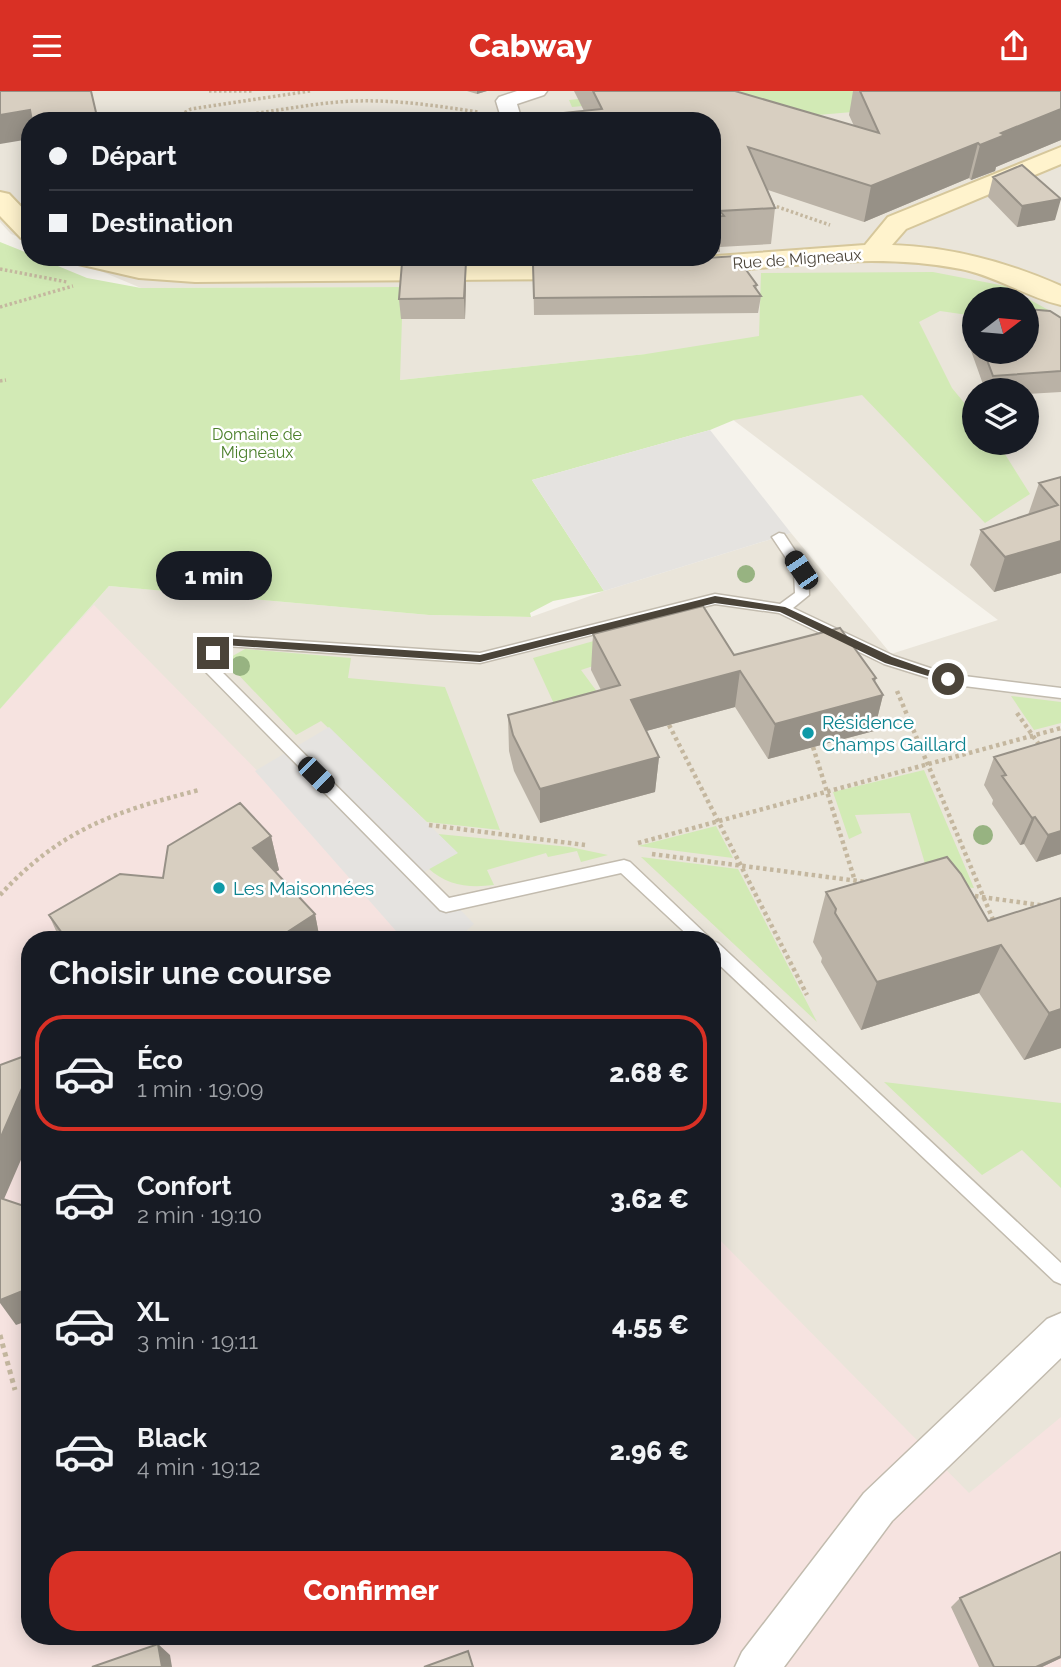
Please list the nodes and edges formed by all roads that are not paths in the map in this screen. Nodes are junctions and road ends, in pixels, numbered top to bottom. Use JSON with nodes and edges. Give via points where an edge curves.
{"nodes":[{"id":1,"x":537,"y":91,"type":"edge"},
{"id":2,"x":510,"y":112,"type":"edge"},
{"id":3,"x":1061,"y":155,"type":"edge"},
{"id":4,"x":0,"y":201,"type":"edge"},
{"id":5,"x":21,"y":223,"type":"edge"},
{"id":6,"x":875,"y":254,"type":"junction"},
{"id":7,"x":721,"y":264,"type":"edge"},
{"id":8,"x":481,"y":266,"type":"edge"},
{"id":9,"x":578,"y":266,"type":"edge"},
{"id":10,"x":684,"y":266,"type":"edge"},
{"id":11,"x":668,"y":267,"type":"edge"},
{"id":12,"x":615,"y":269,"type":"edge"},
{"id":13,"x":82,"y":271,"type":"edge"},
{"id":14,"x":1061,"y":297,"type":"edge"},
{"id":15,"x":779,"y":537,"type":"dead end"},
{"id":16,"x":782,"y":609,"type":"junction"},
{"id":17,"x":1061,"y":693,"type":"edge"},
{"id":18,"x":694,"y":931,"type":"edge"},
{"id":19,"x":721,"y":955,"type":"edge"},
{"id":20,"x":1061,"y":1275,"type":"edge"},
{"id":21,"x":1061,"y":1332,"type":"edge"},
{"id":22,"x":757,"y":1667,"type":"edge"}],
"edges":[{"from":1,"to":2,"type":"street","via":[[506,101]]},
{"from":3,"to":6,"type":"street","name":"Rue de Migneaux","via":[[897,223],[878,243]]},
{"from":4,"to":5,"type":"street"},
{"from":6,"to":7,"type":"street","name":"Rue de Migneaux"},
{"from":6,"to":14,"type":"street","via":[[959,261],[1007,273]]},
{"from":8,"to":13,"type":"street","via":[[195,274],[115,267]]},
{"from":9,"to":12,"type":"street"},
{"from":10,"to":11,"type":"street","name":"Rue de Migneaux"},
{"from":15,"to":16,"type":"lane","via":[[801,570],[802,595]]},
{"from":16,"to":17,"type":"lane","via":[[883,657],[948,679]]},
{"from":16,"to":18,"type":"lane","via":[[715,599],[480,658],[222,641],[205,664],[446,905],[624,866]]},
{"from":19,"to":20,"type":"lane"},
{"from":21,"to":22,"type":"street","via":[[878,1507]]}]}
